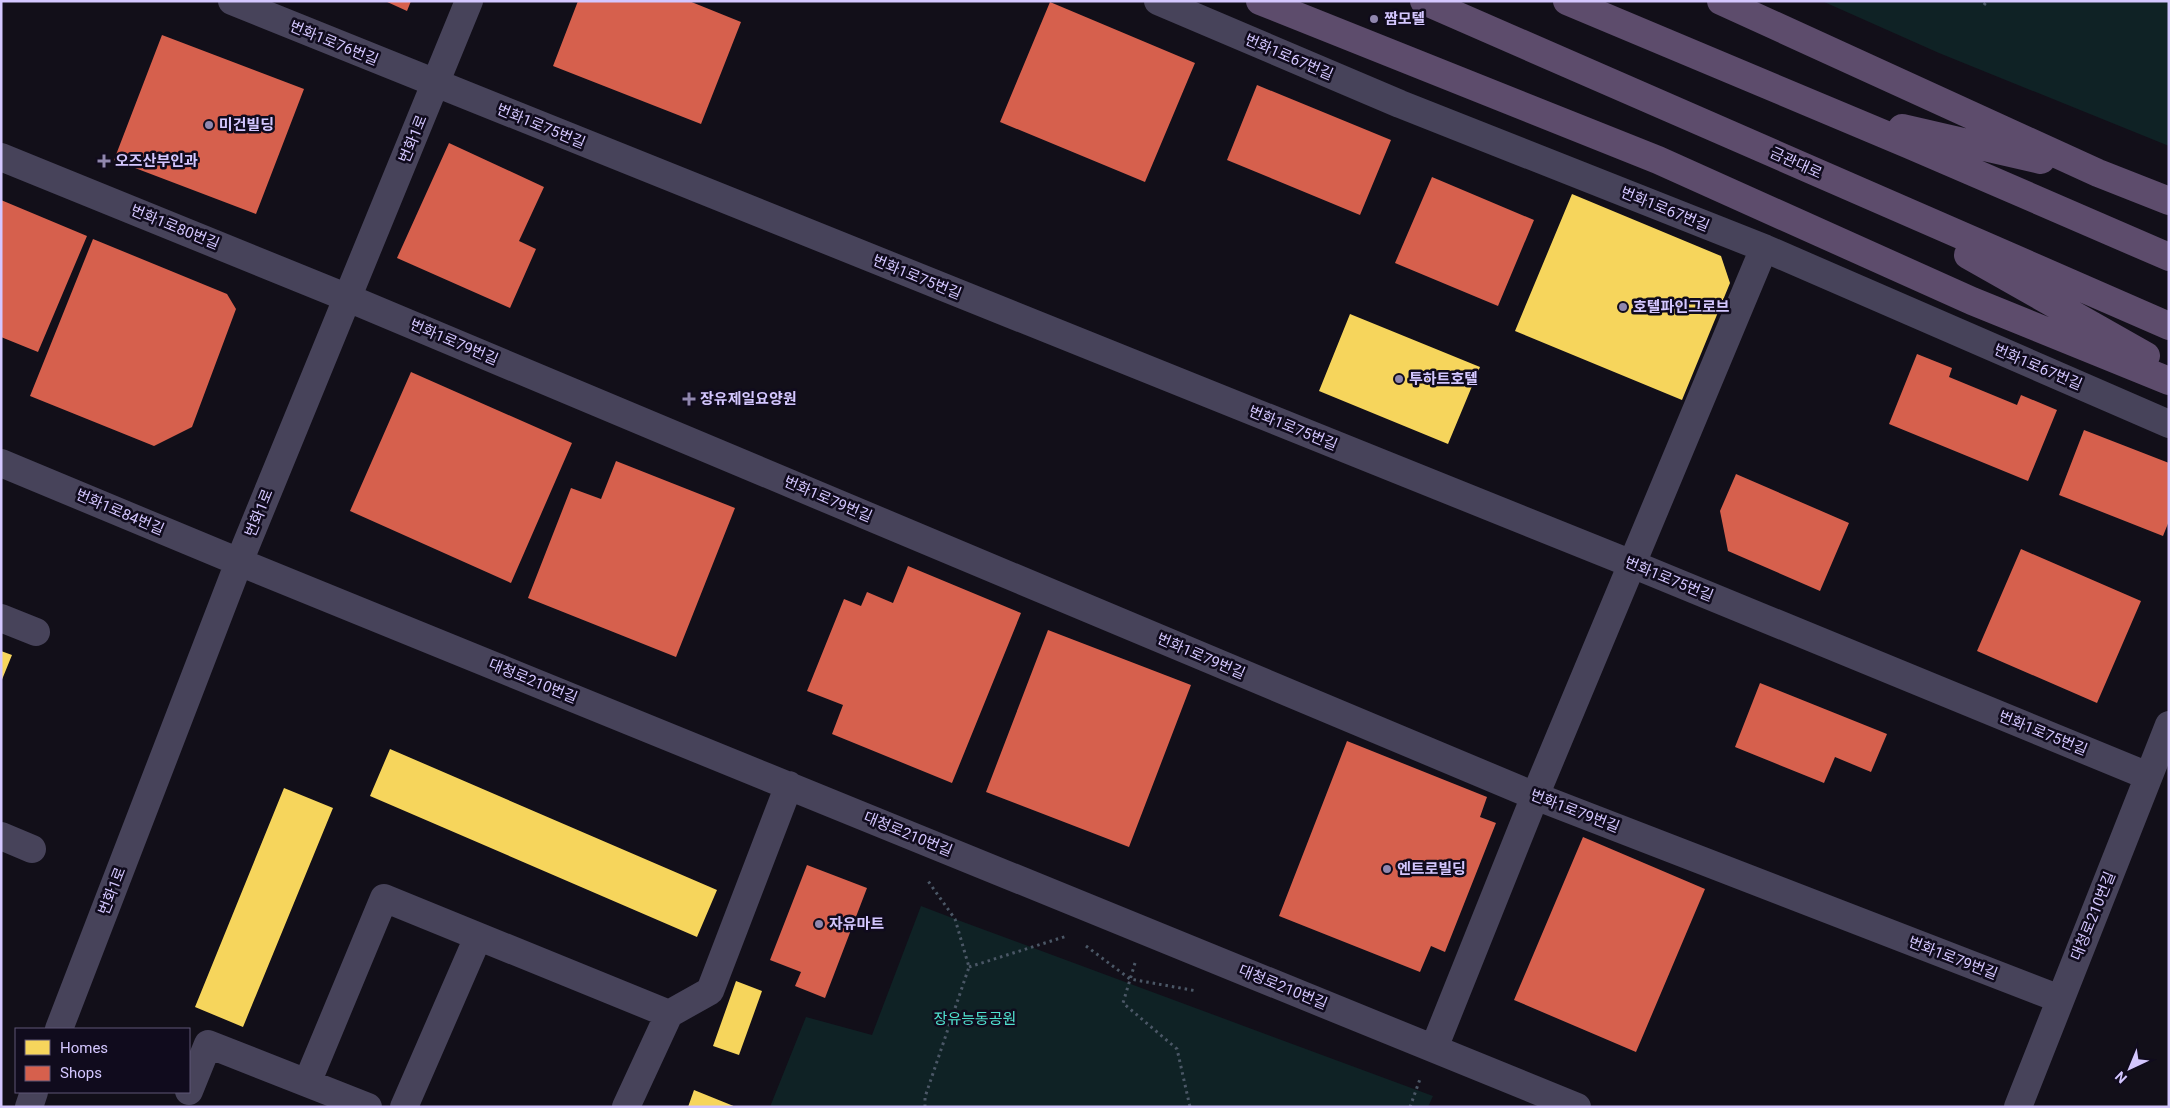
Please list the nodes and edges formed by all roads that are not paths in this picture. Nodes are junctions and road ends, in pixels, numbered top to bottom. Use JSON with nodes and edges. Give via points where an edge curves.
{"nodes":[{"id":1,"x":232,"y":1,"type":"edge"},
{"id":2,"x":469,"y":1,"type":"edge"},
{"id":3,"x":1158,"y":1,"type":"edge"},
{"id":4,"x":1260,"y":1,"type":"edge"},
{"id":5,"x":1424,"y":1,"type":"edge"},
{"id":6,"x":1567,"y":1,"type":"edge"},
{"id":7,"x":1721,"y":1,"type":"edge"},
{"id":8,"x":436,"y":84,"type":"junction"},
{"id":9,"x":1824,"y":110,"type":"junction"},
{"id":10,"x":1,"y":157,"type":"edge"},
{"id":11,"x":2098,"y":173,"type":"junction"},
{"id":12,"x":1841,"y":183,"type":"junction"},
{"id":13,"x":2169,"y":201,"type":"edge"},
{"id":14,"x":1764,"y":248,"type":"junction"},
{"id":15,"x":2169,"y":257,"type":"edge"},
{"id":16,"x":348,"y":298,"type":"junction"},
{"id":17,"x":2169,"y":326,"type":"edge"},
{"id":18,"x":2169,"y":369,"type":"edge"},
{"id":19,"x":2169,"y":381,"type":"edge"},
{"id":20,"x":2169,"y":424,"type":"edge"},
{"id":21,"x":1,"y":462,"type":"edge"},
{"id":22,"x":239,"y":562,"type":"junction"},
{"id":23,"x":1632,"y":564,"type":"junction"},
{"id":24,"x":1,"y":618,"type":"edge"},
{"id":25,"x":36,"y":632,"type":"dead end"},
{"id":26,"x":2169,"y":724,"type":"edge"},
{"id":27,"x":2148,"y":776,"type":"junction"},
{"id":28,"x":789,"y":786,"type":"junction"},
{"id":29,"x":1535,"y":796,"type":"junction"},
{"id":30,"x":1,"y":836,"type":"edge"},
{"id":31,"x":32,"y":849,"type":"dead end"},
{"id":32,"x":478,"y":937,"type":"junction"},
{"id":33,"x":2060,"y":1000,"type":"junction"},
{"id":34,"x":669,"y":1014,"type":"junction"},
{"id":35,"x":59,"y":1028,"type":"edge"},
{"id":36,"x":1434,"y":1048,"type":"junction"},
{"id":37,"x":307,"y":1083,"type":"junction"},
{"id":38,"x":190,"y":1089,"type":"edge"},
{"id":39,"x":34,"y":1093,"type":"edge"},
{"id":40,"x":188,"y":1093,"type":"edge"},
{"id":41,"x":29,"y":1107,"type":"edge"},
{"id":42,"x":182,"y":1107,"type":"edge"},
{"id":43,"x":368,"y":1107,"type":"edge"},
{"id":44,"x":404,"y":1107,"type":"edge"},
{"id":45,"x":626,"y":1107,"type":"edge"},
{"id":46,"x":1577,"y":1107,"type":"edge"},
{"id":47,"x":2018,"y":1107,"type":"edge"}],
"edges":[{"from":1,"to":8,"type":"street","name":"번화1로76번길"},
{"from":2,"to":8,"type":"street","name":"번화1로"},
{"from":3,"to":14,"type":"street","name":"번화1로67번길","via":[[1400,104]]},
{"from":4,"to":19,"type":"main road","via":[[1658,160],[1972,300]]},
{"from":5,"to":12,"type":"main road","name":"금관대로"},
{"from":6,"to":9,"type":"main road"},
{"from":7,"to":11,"type":"main road"},
{"from":8,"to":16,"type":"street","name":"번화1로"},
{"from":8,"to":23,"type":"street","name":"번화1로75번길"},
{"from":9,"to":11,"type":"main road"},
{"from":9,"to":15,"type":"main road"},
{"from":10,"to":16,"type":"street","name":"번화1로80번길"},
{"from":11,"to":13,"type":"main road"},
{"from":12,"to":17,"type":"main road","name":"금관대로"},
{"from":12,"to":18,"type":"main road"},
{"from":14,"to":20,"type":"street","name":"번화1로67번길"},
{"from":14,"to":23,"type":"street"},
{"from":16,"to":22,"type":"street","name":"번화1로"},
{"from":16,"to":29,"type":"street","name":"번화1로79번길"},
{"from":21,"to":22,"type":"street","name":"번화1로84번길"},
{"from":22,"to":28,"type":"street","name":"대청로210번길"},
{"from":22,"to":35,"type":"street","name":"번화1로"},
{"from":23,"to":27,"type":"street","name":"번화1로75번길"},
{"from":23,"to":29,"type":"street"},
{"from":24,"to":25,"type":"street"},
{"from":26,"to":27,"type":"street","name":"대청로210번길"},
{"from":27,"to":33,"type":"street","name":"대청로210번길"},
{"from":28,"to":34,"type":"street","via":[[710,991]]},
{"from":28,"to":36,"type":"street","name":"대청로210번길"},
{"from":29,"to":33,"type":"street","name":"번화1로79번길"},
{"from":29,"to":36,"type":"street"},
{"from":30,"to":31,"type":"street"},
{"from":32,"to":34,"type":"street"},
{"from":32,"to":37,"type":"street","via":[[384,898]]},
{"from":32,"to":44,"type":"street"},
{"from":33,"to":47,"type":"street","name":"대청로210번길"},
{"from":34,"to":45,"type":"street"},
{"from":36,"to":46,"type":"street","name":"대청로210번길"},
{"from":37,"to":38,"type":"street","via":[[208,1044]]},
{"from":37,"to":43,"type":"street"},
{"from":39,"to":41,"type":"street"},
{"from":40,"to":42,"type":"street"}]}
